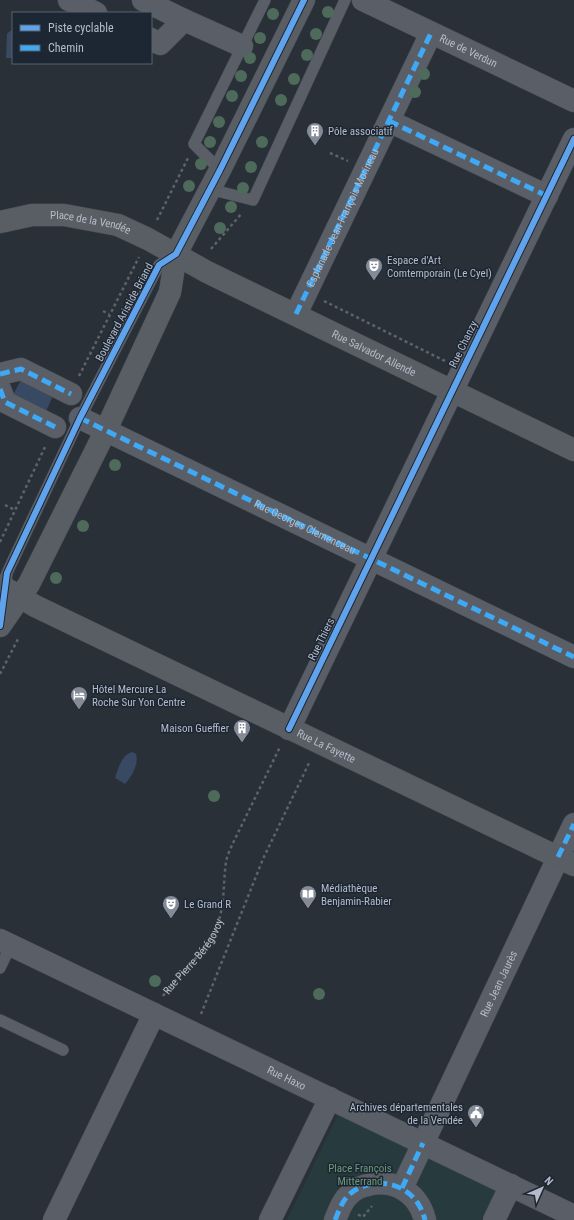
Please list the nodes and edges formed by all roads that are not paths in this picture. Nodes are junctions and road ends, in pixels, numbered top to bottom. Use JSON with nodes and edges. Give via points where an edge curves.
{"nodes":[{"id":1,"x":69,"y":0,"type":"edge"},
{"id":2,"x":143,"y":0,"type":"edge"},
{"id":3,"x":265,"y":0,"type":"edge"},
{"id":4,"x":304,"y":0,"type":"edge"},
{"id":5,"x":345,"y":0,"type":"edge"},
{"id":6,"x":363,"y":0,"type":"edge"},
{"id":7,"x":94,"y":12,"type":"edge"},
{"id":8,"x":184,"y":20,"type":"junction"},
{"id":9,"x":432,"y":33,"type":"junction"},
{"id":10,"x":152,"y":40,"type":"edge"},
{"id":11,"x":242,"y":46,"type":"junction"},
{"id":12,"x":574,"y":101,"type":"edge"},
{"id":13,"x":389,"y":121,"type":"junction"},
{"id":14,"x":574,"y":139,"type":"edge"},
{"id":15,"x":220,"y":170,"type":"junction"},
{"id":16,"x":209,"y":189,"type":"junction"},
{"id":17,"x":547,"y":196,"type":"junction"},
{"id":18,"x":0,"y":222,"type":"edge"},
{"id":19,"x":176,"y":254,"type":"junction"},
{"id":20,"x":296,"y":314,"type":"junction"},
{"id":21,"x":0,"y":374,"type":"edge"},
{"id":22,"x":0,"y":389,"type":"edge"},
{"id":23,"x":452,"y":390,"type":"junction"},
{"id":24,"x":71,"y":394,"type":"dead end"},
{"id":25,"x":80,"y":418,"type":"junction"},
{"id":26,"x":55,"y":426,"type":"dead end"},
{"id":27,"x":106,"y":430,"type":"junction"},
{"id":28,"x":574,"y":450,"type":"edge"},
{"id":29,"x":371,"y":558,"type":"junction"},
{"id":30,"x":15,"y":594,"type":"edge"},
{"id":31,"x":0,"y":623,"type":"edge"},
{"id":32,"x":574,"y":657,"type":"edge"},
{"id":33,"x":298,"y":733,"type":"junction"},
{"id":34,"x":574,"y":824,"type":"edge"},
{"id":35,"x":566,"y":861,"type":"edge"},
{"id":36,"x":5,"y":943,"type":"edge"},
{"id":37,"x":0,"y":968,"type":"edge"},
{"id":38,"x":154,"y":1014,"type":"junction"},
{"id":39,"x":0,"y":1020,"type":"edge"},
{"id":40,"x":63,"y":1050,"type":"dead end"},
{"id":41,"x":330,"y":1098,"type":"junction"},
{"id":42,"x":423,"y":1143,"type":"junction"},
{"id":43,"x":511,"y":1185,"type":"junction"},
{"id":44,"x":402,"y":1188,"type":"junction"},
{"id":45,"x":574,"y":1216,"type":"edge"},
{"id":46,"x":54,"y":1220,"type":"edge"},
{"id":47,"x":270,"y":1220,"type":"edge"},
{"id":48,"x":335,"y":1220,"type":"edge"},
{"id":49,"x":425,"y":1220,"type":"edge"},
{"id":50,"x":494,"y":1220,"type":"edge"}],
"edges":[{"from":1,"to":7,"type":"street"},
{"from":2,"to":8,"type":"street"},
{"from":3,"to":11,"type":"lane"},
{"from":4,"to":15,"type":"street","name":"Boulevard Aristide Briand"},
{"from":5,"to":16,"type":"lane","via":[[254,200]]},
{"from":6,"to":9,"type":"street","name":"Rue de Verdun"},
{"from":8,"to":10,"type":"street","via":[[160,44]]},
{"from":8,"to":11,"type":"street"},
{"from":9,"to":12,"type":"street","name":"Rue de Verdun"},
{"from":9,"to":13,"type":"street","name":"Esplanade Jean-François Morineau"},
{"from":11,"to":15,"type":"lane","via":[[194,144]]},
{"from":13,"to":17,"type":"street"},
{"from":13,"to":20,"type":"street","name":"Esplanade Jean-François Morineau"},
{"from":14,"to":17,"type":"street","name":"Rue Chanzy"},
{"from":15,"to":16,"type":"street","name":"Boulevard Aristide Briand"},
{"from":16,"to":19,"type":"street","name":"Boulevard Aristide Briand"},
{"from":17,"to":23,"type":"street","name":"Rue Chanzy"},
{"from":18,"to":19,"type":"street","name":"Place de la Vendée","via":[[32,215],[72,216],[118,225]]},
{"from":19,"to":20,"type":"street","name":"Rue Salvador Allende","via":[[207,272]]},
{"from":19,"to":25,"type":"lane","name":"Boulevard Aristide Briand","via":[[159,265]]},
{"from":19,"to":27,"type":"street","name":"Boulevard Aristide Briand","via":[[170,292]]},
{"from":20,"to":23,"type":"street","name":"Rue Salvador Allende"},
{"from":21,"to":24,"type":"street","via":[[21,369]]},
{"from":22,"to":26,"type":"street","via":[[5,402]]},
{"from":23,"to":28,"type":"street","name":"Rue Salvador Allende"},
{"from":23,"to":29,"type":"street","name":"Rue Chanzy"},
{"from":25,"to":27,"type":"street","name":"Rue Georges Clemenceau"},
{"from":25,"to":30,"type":"lane","name":"Boulevard Aristide Briand","via":[[7,573]]},
{"from":27,"to":29,"type":"street","name":"Rue Georges Clemenceau"},
{"from":27,"to":30,"type":"street","name":"Boulevard Aristide Briand","via":[[30,584]]},
{"from":29,"to":32,"type":"street","name":"Rue Georges Clemenceau"},
{"from":29,"to":33,"type":"street","name":"Rue Thiers"},
{"from":30,"to":31,"type":"street","name":"Boulevard Aristide Briand"},
{"from":30,"to":33,"type":"street","name":"Rue La Fayette"},
{"from":33,"to":35,"type":"street","name":"Rue La Fayette"},
{"from":34,"to":35,"type":"street","name":"Rue Jean Jaurès"},
{"from":35,"to":42,"type":"street","name":"Rue Jean Jaurès"},
{"from":36,"to":37,"type":"lane"},
{"from":36,"to":38,"type":"street","name":"Rue Haxo"},
{"from":38,"to":41,"type":"street","name":"Rue Haxo"},
{"from":38,"to":46,"type":"street"},
{"from":39,"to":40,"type":"lane"},
{"from":41,"to":42,"type":"street","name":"Rue Haxo"},
{"from":41,"to":47,"type":"street"},
{"from":42,"to":43,"type":"street","name":"Rue Haxo"},
{"from":42,"to":44,"type":"street"},
{"from":43,"to":45,"type":"street","name":"Rue Haxo"},
{"from":43,"to":50,"type":"street"},
{"from":44,"to":48,"type":"street","via":[[388,1183],[372,1183],[358,1188],[346,1198]]},
{"from":44,"to":49,"type":"street","via":[[414,1198],[423,1211]]}]}
